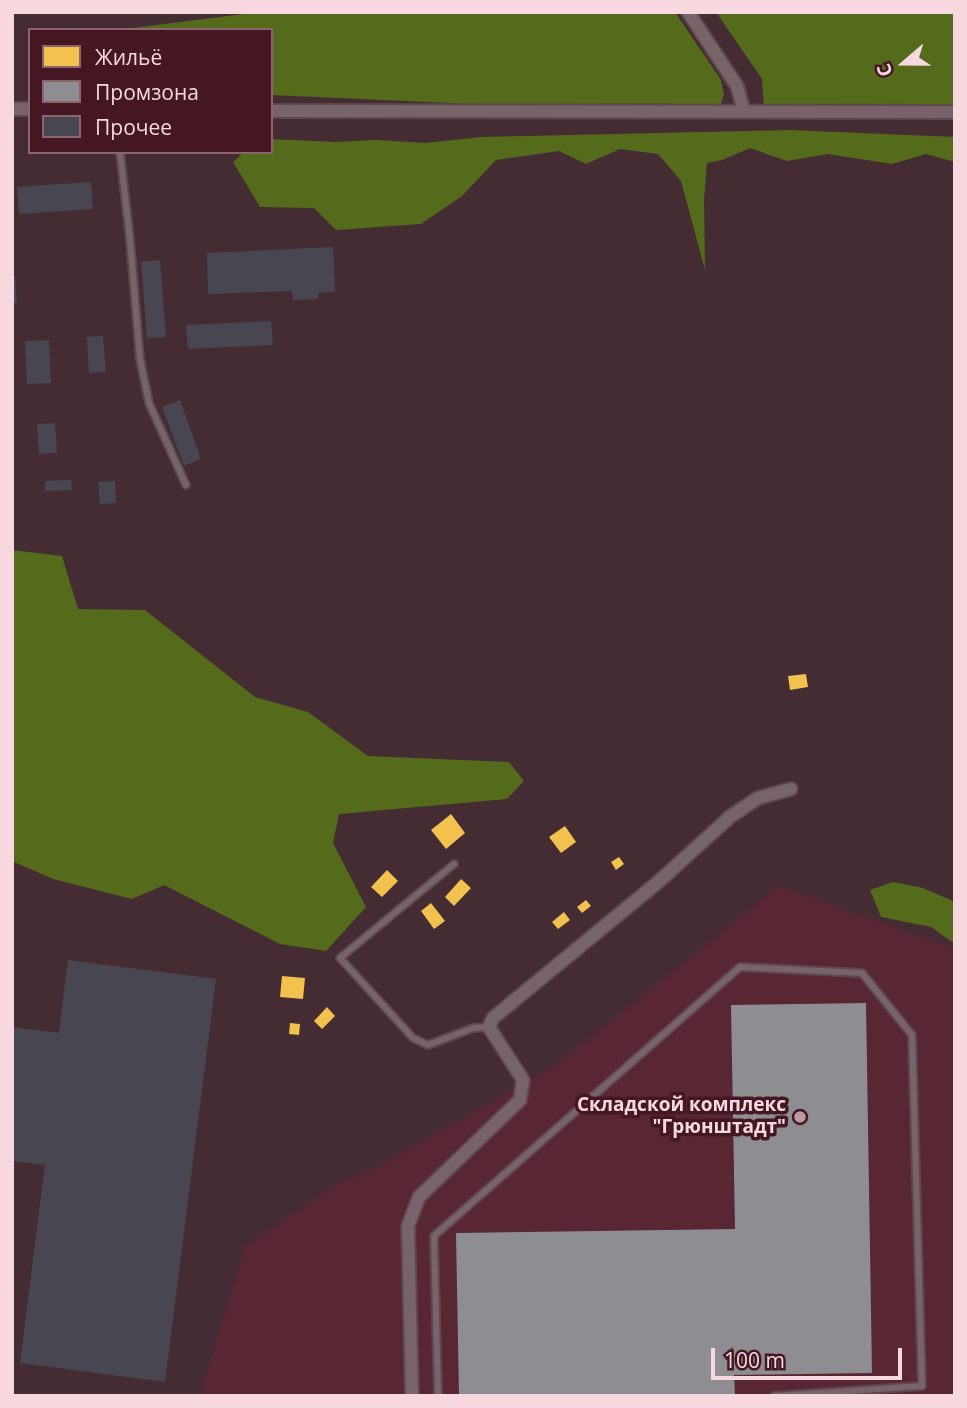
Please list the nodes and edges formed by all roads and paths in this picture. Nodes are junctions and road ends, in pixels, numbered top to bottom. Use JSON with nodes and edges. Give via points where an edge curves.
{"nodes":[{"id":1,"x":688,"y":12,"type":"edge"},
{"id":2,"x":273,"y":111,"type":"edge"},
{"id":3,"x":744,"y":111,"type":"junction"},
{"id":4,"x":955,"y":112,"type":"edge"},
{"id":5,"x":120,"y":154,"type":"edge"},
{"id":6,"x":186,"y":485,"type":"dead end"},
{"id":7,"x":790,"y":789,"type":"dead end"},
{"id":8,"x":454,"y":864,"type":"dead end"},
{"id":9,"x":489,"y":1027,"type":"junction"},
{"id":10,"x":412,"y":1396,"type":"edge"},
{"id":11,"x":438,"y":1396,"type":"edge"},
{"id":12,"x":774,"y":1396,"type":"edge"}],
"edges":[{"from":1,"to":3,"type":"street","via":[[737,86]]},
{"from":2,"to":3,"type":"street"},
{"from":3,"to":4,"type":"street"},
{"from":5,"to":6,"type":"lane","via":[[140,359],[149,403]]},
{"from":7,"to":9,"type":"street","via":[[758,799],[731,816],[493,1018]]},
{"from":8,"to":9,"type":"lane","via":[[340,958],[413,1038],[428,1045],[472,1028]]},
{"from":9,"to":10,"type":"street","via":[[523,1080],[520,1100],[419,1197],[408,1226]]},
{"from":11,"to":12,"type":"lane","via":[[434,1236],[740,967],[862,972],[912,1035],[922,1386]]}]}
